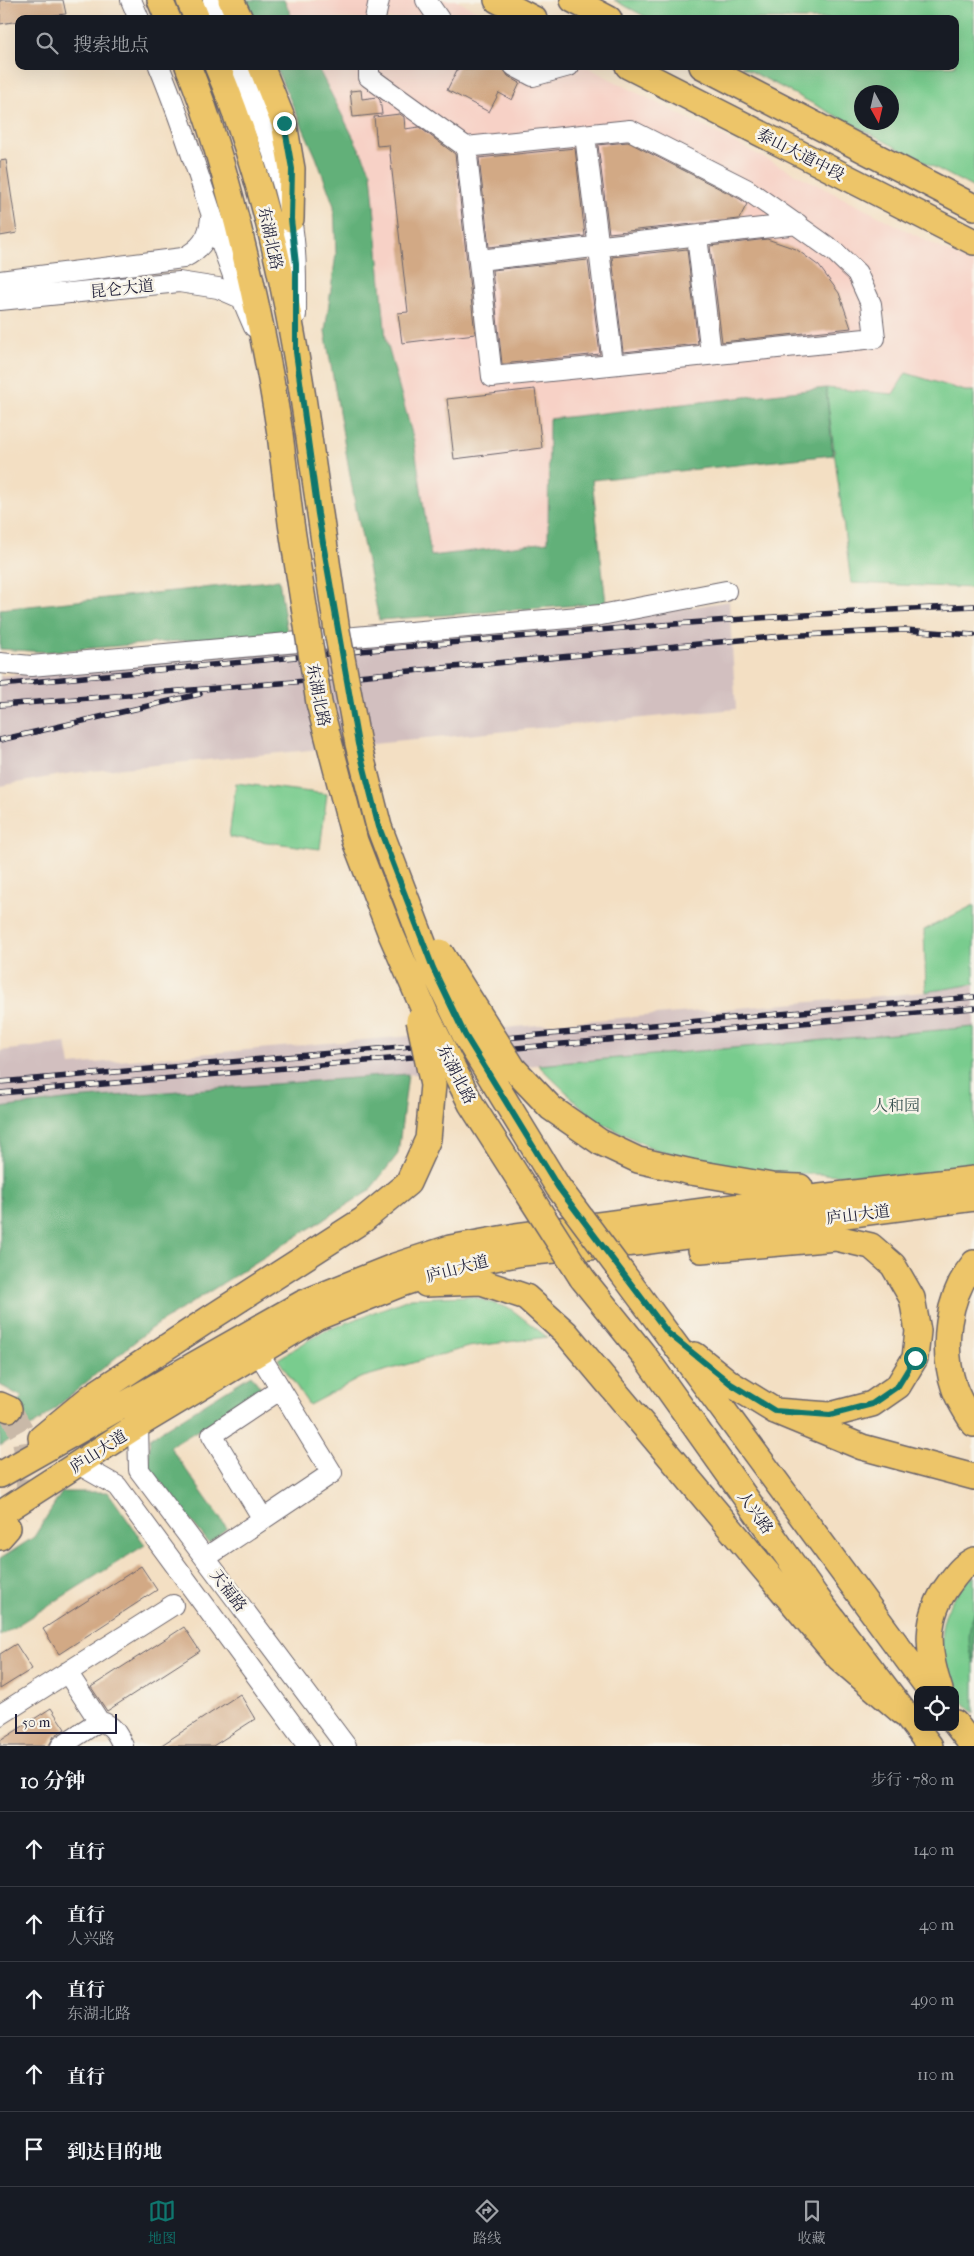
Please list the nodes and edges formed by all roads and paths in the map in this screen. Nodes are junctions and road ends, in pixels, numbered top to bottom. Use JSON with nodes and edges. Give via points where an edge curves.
{"nodes":[{"id":1,"x":131,"y":0,"type":"edge"},
{"id":2,"x":160,"y":0,"type":"edge"},
{"id":3,"x":189,"y":0,"type":"edge"},
{"id":4,"x":213,"y":0,"type":"edge"},
{"id":5,"x":231,"y":0,"type":"edge"},
{"id":6,"x":379,"y":0,"type":"edge"},
{"id":7,"x":426,"y":0,"type":"edge"},
{"id":8,"x":497,"y":0,"type":"edge"},
{"id":9,"x":573,"y":0,"type":"edge"},
{"id":10,"x":137,"y":15,"type":"edge"},
{"id":11,"x":166,"y":15,"type":"edge"},
{"id":12,"x":195,"y":15,"type":"edge"},
{"id":13,"x":219,"y":15,"type":"edge"},
{"id":14,"x":238,"y":15,"type":"edge"},
{"id":15,"x":376,"y":15,"type":"edge"},
{"id":16,"x":436,"y":15,"type":"edge"},
{"id":17,"x":526,"y":15,"type":"edge"},
{"id":18,"x":601,"y":15,"type":"edge"},
{"id":19,"x":161,"y":70,"type":"edge"},
{"id":20,"x":190,"y":70,"type":"edge"},
{"id":21,"x":218,"y":70,"type":"edge"},
{"id":22,"x":241,"y":70,"type":"edge"},
{"id":23,"x":263,"y":70,"type":"edge"},
{"id":24,"x":369,"y":70,"type":"edge"},
{"id":25,"x":522,"y":70,"type":"edge"},
{"id":26,"x":555,"y":70,"type":"edge"},
{"id":27,"x":636,"y":70,"type":"edge"},
{"id":28,"x":710,"y":70,"type":"edge"},
{"id":29,"x":585,"y":135,"type":"junction"},
{"id":30,"x":466,"y":146,"type":"junction"},
{"id":31,"x":974,"y":206,"type":"edge"},
{"id":32,"x":211,"y":218,"type":"junction"},
{"id":33,"x":291,"y":219,"type":"junction"},
{"id":34,"x":798,"y":224,"type":"junction"},
{"id":35,"x":697,"y":236,"type":"junction"},
{"id":36,"x":974,"y":242,"type":"edge"},
{"id":37,"x":599,"y":247,"type":"junction"},
{"id":38,"x":479,"y":260,"type":"junction"},
{"id":39,"x":0,"y":281,"type":"edge"},
{"id":40,"x":241,"y":298,"type":"junction"},
{"id":41,"x":0,"y":300,"type":"edge"},
{"id":42,"x":296,"y":352,"type":"junction"},
{"id":43,"x":711,"y":354,"type":"junction"},
{"id":44,"x":269,"y":359,"type":"junction"},
{"id":45,"x":613,"y":364,"type":"junction"},
{"id":46,"x":726,"y":590,"type":"dead end"},
{"id":47,"x":0,"y":663,"type":"edge"},
{"id":48,"x":405,"y":896,"type":"junction"},
{"id":49,"x":407,"y":969,"type":"junction"},
{"id":50,"x":974,"y":1179,"type":"edge"},
{"id":51,"x":903,"y":1187,"type":"junction"},
{"id":52,"x":974,"y":1198,"type":"edge"},
{"id":53,"x":634,"y":1243,"type":"junction"},
{"id":54,"x":974,"y":1264,"type":"edge"},
{"id":55,"x":582,"y":1278,"type":"joint"},
{"id":56,"x":401,"y":1284,"type":"junction"},
{"id":57,"x":668,"y":1333,"type":"junction"},
{"id":58,"x":258,"y":1352,"type":"junction"},
{"id":59,"x":281,"y":1389,"type":"junction"},
{"id":60,"x":775,"y":1411,"type":"junction"},
{"id":61,"x":974,"y":1424,"type":"edge"},
{"id":62,"x":138,"y":1425,"type":"junction"},
{"id":63,"x":78,"y":1464,"type":"junction"},
{"id":64,"x":0,"y":1474,"type":"edge"},
{"id":65,"x":974,"y":1477,"type":"edge"},
{"id":66,"x":263,"y":1519,"type":"junction"},
{"id":67,"x":3,"y":1526,"type":"edge"},
{"id":68,"x":205,"y":1558,"type":"junction"},
{"id":69,"x":974,"y":1560,"type":"edge"},
{"id":70,"x":173,"y":1605,"type":"dead end"},
{"id":71,"x":67,"y":1672,"type":"junction"},
{"id":72,"x":927,"y":1686,"type":"edge"},
{"id":73,"x":939,"y":1686,"type":"edge"},
{"id":74,"x":902,"y":1712,"type":"junction"},
{"id":75,"x":0,"y":1715,"type":"edge"},
{"id":76,"x":99,"y":1721,"type":"junction"},
{"id":77,"x":61,"y":1746,"type":"edge"},
{"id":78,"x":123,"y":1746,"type":"edge"},
{"id":79,"x":308,"y":1746,"type":"edge"},
{"id":80,"x":346,"y":1746,"type":"edge"},
{"id":81,"x":930,"y":1746,"type":"edge"}],
"edges":[{"from":1,"to":10,"type":"street"},
{"from":2,"to":11,"type":"main road"},
{"from":3,"to":12,"type":"main road"},
{"from":4,"to":13,"type":"street"},
{"from":5,"to":14,"type":"main road"},
{"from":6,"to":15,"type":"street"},
{"from":7,"to":16,"type":"street"},
{"from":8,"to":17,"type":"main road"},
{"from":9,"to":18,"type":"main road"},
{"from":19,"to":32,"type":"street","via":[[180,115]]},
{"from":20,"to":44,"type":"main road","name":"东湖北路","via":[[228,186]]},
{"from":21,"to":42,"type":"main road","name":"东湖北路","via":[[259,181]]},
{"from":22,"to":33,"type":"street","via":[[277,165]]},
{"from":23,"to":33,"type":"main road","via":[[284,123],[292,169]]},
{"from":24,"to":30,"type":"street","via":[[369,77]]},
{"from":25,"to":26,"type":"street","via":[[533,76]]},
{"from":27,"to":36,"type":"main road","name":"泰山大道中段"},
{"from":28,"to":31,"type":"main road","name":"泰山大道中段"},
{"from":29,"to":30,"type":"street"},
{"from":29,"to":34,"type":"street","via":[[630,130],[746,189]]},
{"from":29,"to":37,"type":"street"},
{"from":30,"to":38,"type":"street"},
{"from":32,"to":39,"type":"street","name":"昆仑大道","via":[[205,242],[184,258]]},
{"from":32,"to":40,"type":"street"},
{"from":33,"to":42,"type":"street","via":[[296,264]]},
{"from":34,"to":35,"type":"street"},
{"from":34,"to":43,"type":"street","via":[[857,273],[871,304],[875,338]]},
{"from":35,"to":37,"type":"street"},
{"from":35,"to":43,"type":"street"},
{"from":37,"to":38,"type":"street"},
{"from":37,"to":45,"type":"street"},
{"from":38,"to":45,"type":"street","via":[[492,377]]},
{"from":40,"to":41,"type":"street","name":"昆仑大道","via":[[218,288],[179,282]]},
{"from":40,"to":44,"type":"street"},
{"from":42,"to":48,"type":"main road","name":"东湖北路","bridge":true,"via":[[334,612],[358,744],[379,827]]},
{"from":43,"to":45,"type":"street"},
{"from":44,"to":49,"type":"main road","name":"东湖北路","bridge":true,"via":[[319,703],[355,842]]},
{"from":46,"to":47,"type":"street","via":[[600,614],[31,666]]},
{"from":48,"to":51,"type":"main road","bridge":true,"via":[[513,1068],[551,1108],[600,1142],[638,1160],[772,1186]]},
{"from":48,"to":57,"type":"main road","name":"东湖北路","bridge":true,"via":[[433,968],[465,1035],[558,1187]]},
{"from":49,"to":55,"type":"main road","name":"东湖北路","bridge":true,"via":[[471,1104]]},
{"from":49,"to":64,"type":"main road","bridge":true,"via":[[433,1085],[428,1139],[408,1183],[363,1220],[92,1396]]},
{"from":50,"to":51,"type":"main road","name":"庐山大道"},
{"from":51,"to":64,"type":"main road","name":"庐山大道","via":[[516,1236],[450,1248],[303,1303]]},
{"from":52,"to":53,"type":"main road","name":"庐山大道"},
{"from":53,"to":56,"type":"main road","name":"庐山大道","via":[[512,1255],[457,1265]]},
{"from":53,"to":60,"type":"main road","via":[[695,1251],[836,1238],[871,1246],[894,1264],[912,1298],[918,1331],[915,1358],[898,1386],[872,1404],[830,1415]]},
{"from":54,"to":61,"type":"main road","via":[[966,1273],[950,1314],[948,1354],[954,1388]]},
{"from":55,"to":74,"type":"main road","name":"人兴路","via":[[644,1355]]},
{"from":56,"to":58,"type":"main road","name":"庐山大道","via":[[316,1318]]},
{"from":56,"to":74,"type":"main road","via":[[481,1282],[526,1297],[566,1333],[838,1658]]},
{"from":57,"to":60,"type":"main road","via":[[731,1384]]},
{"from":57,"to":72,"type":"main road"},
{"from":58,"to":59,"type":"street"},
{"from":58,"to":62,"type":"main road","name":"庐山大道"},
{"from":59,"to":66,"type":"street","via":[[212,1435]]},
{"from":59,"to":66,"type":"street","via":[[332,1474]]},
{"from":60,"to":65,"type":"main road","via":[[862,1447]]},
{"from":62,"to":63,"type":"main road","name":"庐山大道"},
{"from":62,"to":68,"type":"street","name":"天福路","via":[[139,1470]]},
{"from":63,"to":67,"type":"main road","name":"庐山大道"},
{"from":63,"to":79,"type":"street","name":"天福路","via":[[117,1486]]},
{"from":66,"to":68,"type":"street"},
{"from":68,"to":80,"type":"street","name":"天福路"},
{"from":69,"to":73,"type":"main road","via":[[962,1566],[938,1599],[929,1635]]},
{"from":70,"to":71,"type":"street"},
{"from":71,"to":75,"type":"street"},
{"from":71,"to":76,"type":"street"},
{"from":74,"to":81,"type":"main road","name":"人兴路"},
{"from":76,"to":77,"type":"street"},
{"from":76,"to":78,"type":"street","via":[[116,1731]]}]}
